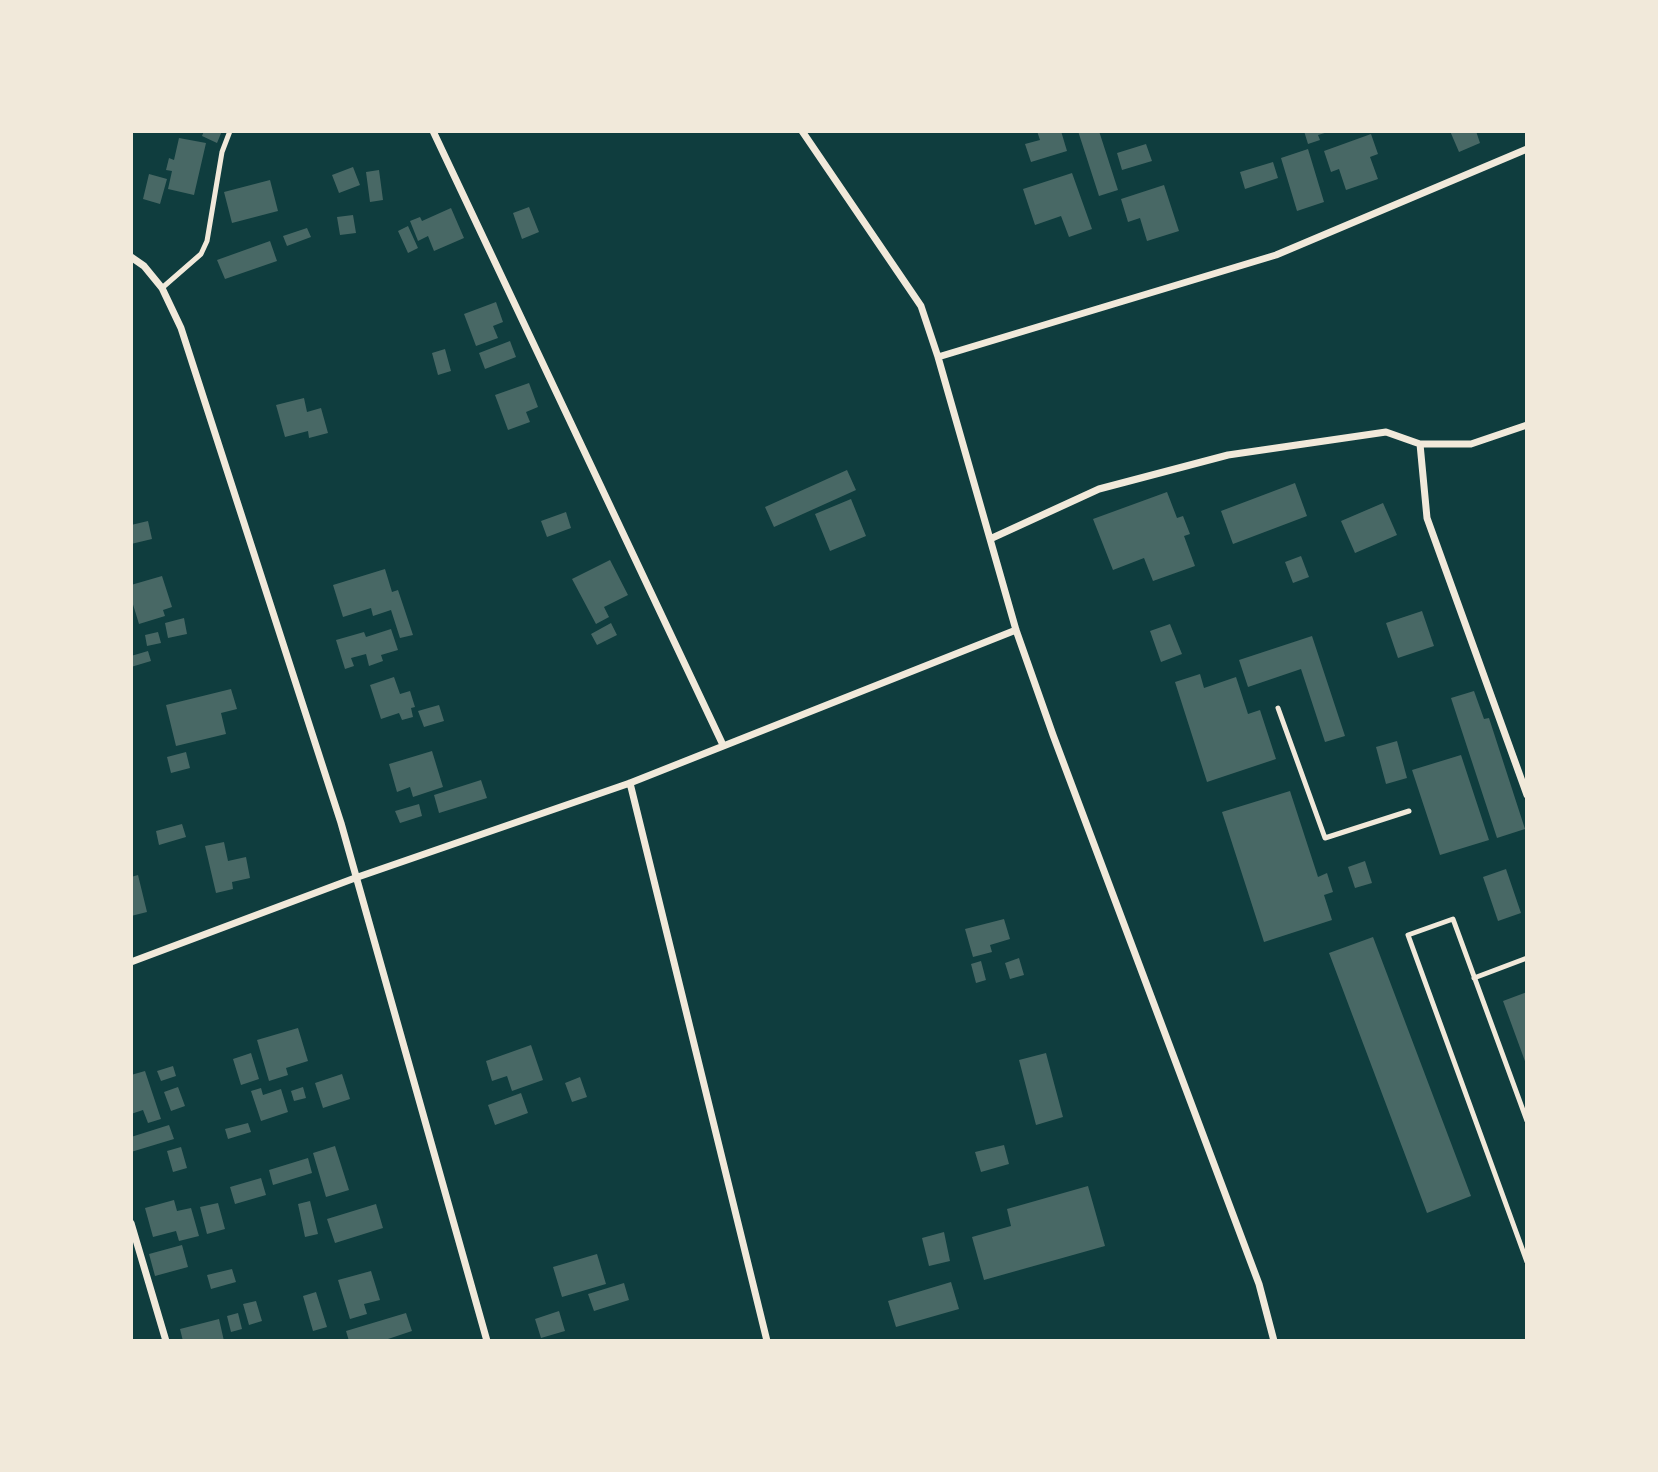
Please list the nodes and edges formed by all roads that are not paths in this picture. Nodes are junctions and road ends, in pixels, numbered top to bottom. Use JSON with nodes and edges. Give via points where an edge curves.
{"nodes":[{"id":1,"x":230,"y":131,"type":"edge"},
{"id":2,"x":433,"y":131,"type":"edge"},
{"id":3,"x":802,"y":131,"type":"edge"},
{"id":4,"x":1527,"y":149,"type":"edge"},
{"id":5,"x":131,"y":257,"type":"edge"},
{"id":6,"x":162,"y":288,"type":"junction"},
{"id":7,"x":938,"y":356,"type":"junction"},
{"id":8,"x":1527,"y":425,"type":"edge"},
{"id":9,"x":1420,"y":444,"type":"junction"},
{"id":10,"x":990,"y":540,"type":"junction"},
{"id":11,"x":1016,"y":629,"type":"junction"},
{"id":12,"x":1278,"y":708,"type":"dead end"},
{"id":13,"x":723,"y":746,"type":"junction"},
{"id":14,"x":630,"y":783,"type":"junction"},
{"id":15,"x":1527,"y":795,"type":"edge"},
{"id":16,"x":1409,"y":811,"type":"dead end"},
{"id":17,"x":355,"y":877,"type":"junction"},
{"id":18,"x":1527,"y":958,"type":"edge"},
{"id":19,"x":131,"y":962,"type":"edge"},
{"id":20,"x":1474,"y":978,"type":"junction"},
{"id":21,"x":1527,"y":1121,"type":"edge"},
{"id":22,"x":131,"y":1223,"type":"edge"},
{"id":23,"x":1527,"y":1262,"type":"edge"},
{"id":24,"x":166,"y":1341,"type":"edge"},
{"id":25,"x":487,"y":1341,"type":"edge"},
{"id":26,"x":767,"y":1341,"type":"edge"},
{"id":27,"x":1274,"y":1341,"type":"edge"}],
"edges":[{"from":1,"to":6,"type":"lane","via":[[201,254]]},
{"from":2,"to":13,"type":"street"},
{"from":3,"to":7,"type":"street","via":[[920,306]]},
{"from":4,"to":7,"type":"street","via":[[1276,255]]},
{"from":5,"to":6,"type":"street"},
{"from":6,"to":17,"type":"street","via":[[181,328]]},
{"from":7,"to":10,"type":"street"},
{"from":8,"to":9,"type":"street","via":[[1471,444]]},
{"from":9,"to":10,"type":"street","via":[[1386,432],[1228,454],[1099,489]]},
{"from":9,"to":15,"type":"street","via":[[1427,519]]},
{"from":10,"to":11,"type":"street"},
{"from":11,"to":13,"type":"street"},
{"from":11,"to":27,"type":"street","via":[[1259,1284]]},
{"from":12,"to":16,"type":"lane","via":[[1325,838]]},
{"from":13,"to":14,"type":"street"},
{"from":14,"to":17,"type":"street"},
{"from":14,"to":26,"type":"street"},
{"from":17,"to":19,"type":"street"},
{"from":17,"to":25,"type":"street"},
{"from":18,"to":20,"type":"lane"},
{"from":20,"to":21,"type":"lane"},
{"from":20,"to":23,"type":"lane","via":[[1453,919],[1408,935]]},
{"from":22,"to":24,"type":"street"}]}
